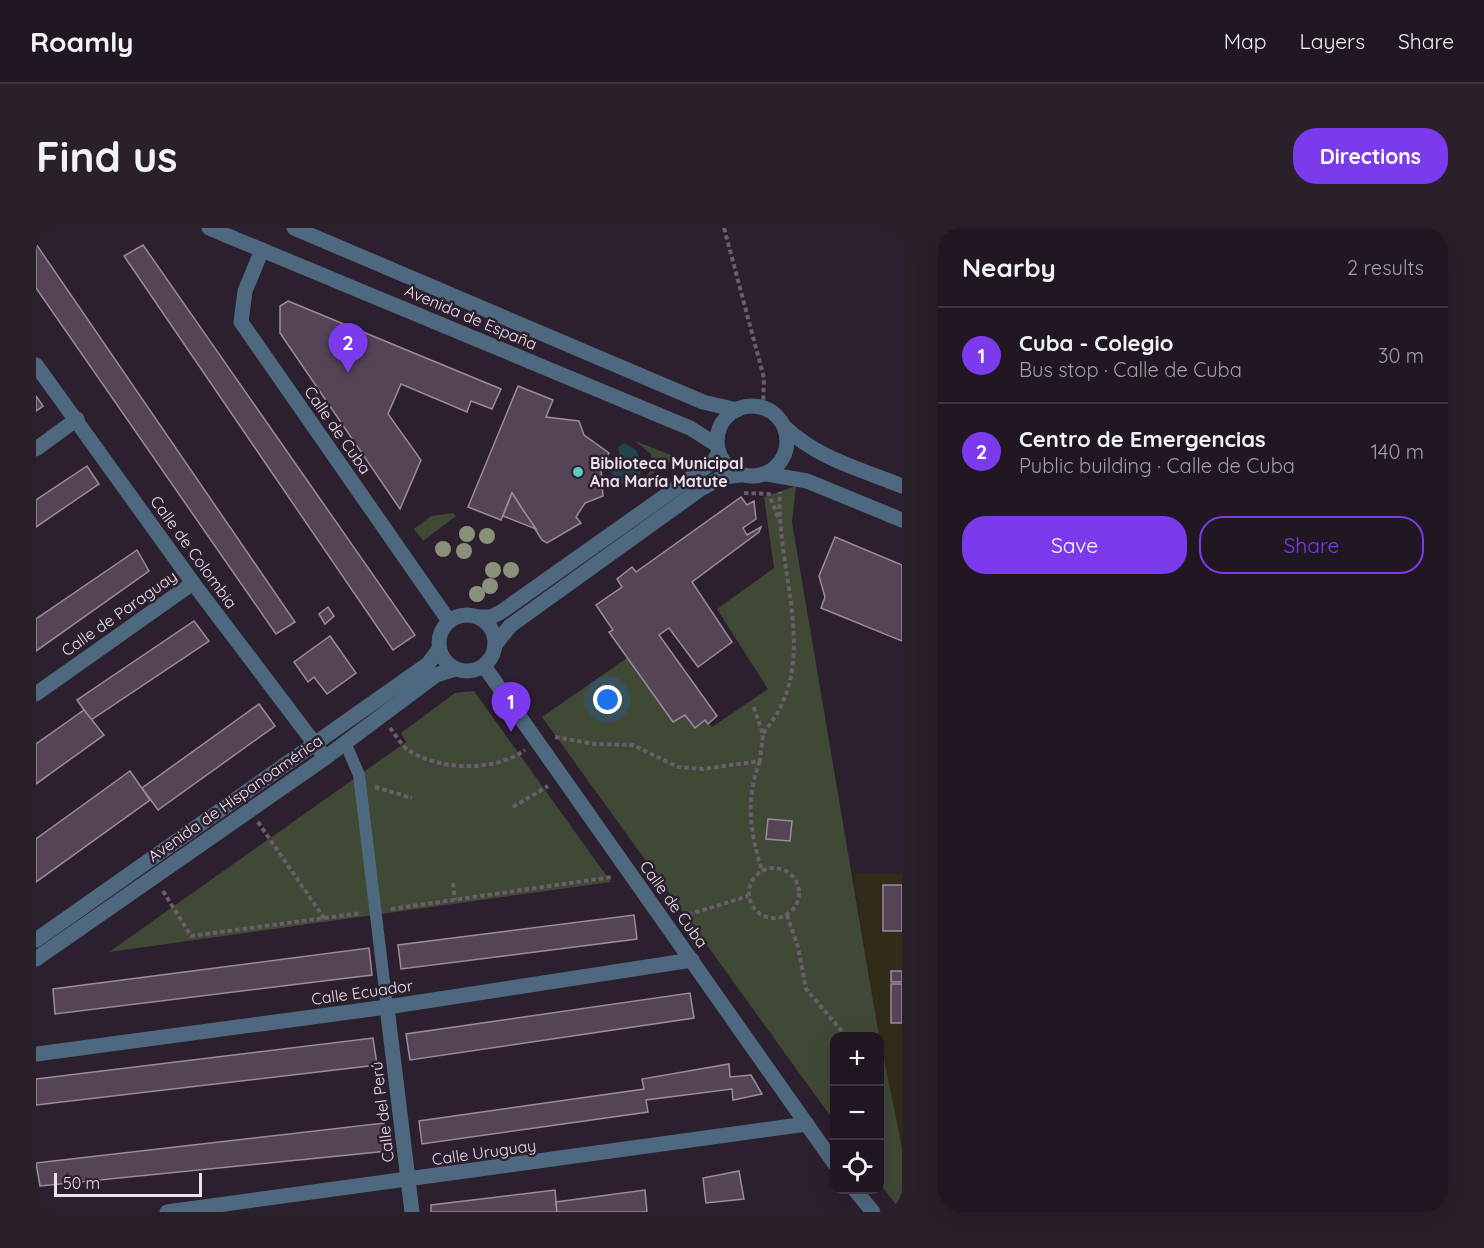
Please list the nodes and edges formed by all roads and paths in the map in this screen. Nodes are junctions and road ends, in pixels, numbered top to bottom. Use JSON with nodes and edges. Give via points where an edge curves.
{"nodes":[{"id":1,"x":209,"y":228,"type":"edge"},
{"id":2,"x":294,"y":228,"type":"edge"},
{"id":3,"x":724,"y":228,"type":"edge"},
{"id":4,"x":262,"y":250,"type":"junction"},
{"id":5,"x":36,"y":365,"type":"edge"},
{"id":6,"x":763,"y":407,"type":"junction"},
{"id":7,"x":737,"y":410,"type":"junction"},
{"id":8,"x":77,"y":419,"type":"junction"},
{"id":9,"x":785,"y":427,"type":"junction"},
{"id":10,"x":718,"y":448,"type":"junction"},
{"id":11,"x":36,"y":449,"type":"edge"},
{"id":12,"x":740,"y":475,"type":"junction"},
{"id":13,"x":774,"y":475,"type":"junction"},
{"id":14,"x":902,"y":486,"type":"edge"},
{"id":15,"x":737,"y":492,"type":"dead end"},
{"id":16,"x":778,"y":518,"type":"junction"},
{"id":17,"x":902,"y":520,"type":"edge"},
{"id":18,"x":193,"y":583,"type":"junction"},
{"id":19,"x":478,"y":617,"type":"junction"},
{"id":20,"x":449,"y":621,"type":"junction"},
{"id":21,"x":495,"y":645,"type":"junction"},
{"id":22,"x":439,"y":649,"type":"junction"},
{"id":23,"x":484,"y":666,"type":"junction"},
{"id":24,"x":455,"y":669,"type":"junction"},
{"id":25,"x":36,"y":694,"type":"edge"},
{"id":26,"x":753,"y":705,"type":"dead end"},
{"id":27,"x":381,"y":716,"type":"junction"},
{"id":28,"x":763,"y":734,"type":"junction"},
{"id":29,"x":345,"y":742,"type":"junction"},
{"id":30,"x":314,"y":744,"type":"junction"},
{"id":31,"x":538,"y":745,"type":"junction"},
{"id":32,"x":325,"y":758,"type":"junction"},
{"id":33,"x":760,"y":761,"type":"junction"},
{"id":34,"x":561,"y":777,"type":"junction"},
{"id":35,"x":360,"y":783,"type":"junction"},
{"id":36,"x":412,"y":798,"type":"dead end"},
{"id":37,"x":513,"y":807,"type":"dead end"},
{"id":38,"x":250,"y":810,"type":"junction"},
{"id":39,"x":762,"y":871,"type":"junction"},
{"id":40,"x":453,"y":883,"type":"dead end"},
{"id":41,"x":748,"y":896,"type":"junction"},
{"id":42,"x":455,"y":900,"type":"dead end"},
{"id":43,"x":786,"y":915,"type":"junction"},
{"id":44,"x":324,"y":918,"type":"dead end"},
{"id":45,"x":667,"y":926,"type":"junction"},
{"id":46,"x":36,"y":940,"type":"edge"},
{"id":47,"x":36,"y":959,"type":"edge"},
{"id":48,"x":692,"y":960,"type":"junction"},
{"id":49,"x":387,"y":1007,"type":"junction"},
{"id":50,"x":843,"y":1032,"type":"edge"},
{"id":51,"x":36,"y":1054,"type":"edge"},
{"id":52,"x":807,"y":1124,"type":"junction"},
{"id":53,"x":830,"y":1157,"type":"edge"},
{"id":54,"x":408,"y":1181,"type":"junction"},
{"id":55,"x":858,"y":1194,"type":"edge"},
{"id":56,"x":167,"y":1212,"type":"edge"},
{"id":57,"x":412,"y":1212,"type":"edge"},
{"id":58,"x":873,"y":1212,"type":"edge"}],
"edges":[{"from":1,"to":4,"type":"street","name":"Avenida de España"},
{"from":2,"to":7,"type":"street","name":"Avenida de España","via":[[702,402]]},
{"from":3,"to":6,"type":"path","via":[[764,378]]},
{"from":4,"to":10,"type":"street","name":"Avenida de España","via":[[679,423]]},
{"from":4,"to":20,"type":"street","name":"Calle de Cuba","via":[[245,291],[241,322]]},
{"from":5,"to":8,"type":"street","name":"Calle de Colombia"},
{"from":6,"to":7,"type":"street"},
{"from":6,"to":9,"type":"street"},
{"from":7,"to":10,"type":"street","via":[[722,424]]},
{"from":8,"to":11,"type":"street"},
{"from":8,"to":18,"type":"street","name":"Calle de Colombia"},
{"from":9,"to":13,"type":"street","via":[[787,449]]},
{"from":9,"to":14,"type":"street","via":[[819,452]]},
{"from":10,"to":12,"type":"street","via":[[726,465]]},
{"from":10,"to":19,"type":"street","via":[[713,462],[501,612]]},
{"from":12,"to":13,"type":"street"},
{"from":12,"to":21,"type":"street","via":[[723,477],[702,488],[510,626]]},
{"from":13,"to":16,"type":"path"},
{"from":13,"to":17,"type":"street","via":[[807,481]]},
{"from":15,"to":16,"type":"path","via":[[770,494]]},
{"from":16,"to":28,"type":"path","via":[[792,601],[795,651],[790,689],[777,717]]},
{"from":18,"to":25,"type":"street","name":"Calle de Paraguay"},
{"from":18,"to":30,"type":"street","name":"Calle de Colombia"},
{"from":19,"to":20,"type":"street","via":[[463,615]]},
{"from":19,"to":21,"type":"street","via":[[491,628]]},
{"from":20,"to":22,"type":"street","via":[[440,633]]},
{"from":21,"to":23,"type":"street"},
{"from":22,"to":24,"type":"street"},
{"from":22,"to":30,"type":"street","name":"Avenida de Hispanoamérica","via":[[428,664]]},
{"from":23,"to":24,"type":"street","via":[[470,671]]},
{"from":23,"to":31,"type":"street","name":"Calle de Cuba"},
{"from":24,"to":27,"type":"street","name":"Avenida de Hispanoamérica","via":[[436,675]]},
{"from":26,"to":28,"type":"path"},
{"from":27,"to":29,"type":"street","name":"Avenida de Hispanoamérica"},
{"from":27,"to":31,"type":"path","via":[[407,749],[450,764],[495,764]]},
{"from":28,"to":33,"type":"path"},
{"from":29,"to":32,"type":"street","name":"Avenida de Hispanoamérica"},
{"from":29,"to":35,"type":"street"},
{"from":30,"to":32,"type":"street","name":"Calle de Colombia"},
{"from":30,"to":46,"type":"street","name":"Avenida de Hispanoamérica"},
{"from":31,"to":33,"type":"path","via":[[555,736],[595,744],[633,745],[678,767],[703,769]]},
{"from":31,"to":34,"type":"street","name":"Calle de Cuba"},
{"from":32,"to":38,"type":"street","name":"Avenida de Hispanoamérica"},
{"from":33,"to":39,"type":"path","via":[[750,795],[749,816]]},
{"from":34,"to":37,"type":"path"},
{"from":34,"to":45,"type":"street","name":"Calle de Cuba"},
{"from":35,"to":36,"type":"path"},
{"from":35,"to":49,"type":"street"},
{"from":38,"to":44,"type":"path"},
{"from":38,"to":47,"type":"street","name":"Avenida de Hispanoamérica"},
{"from":39,"to":41,"type":"path","via":[[752,880]]},
{"from":39,"to":43,"type":"path","via":[[782,869],[799,886],[798,903]]},
{"from":40,"to":42,"type":"path"},
{"from":41,"to":43,"type":"path","via":[[762,916],[770,919]]},
{"from":41,"to":45,"type":"path","via":[[686,914]]},
{"from":43,"to":50,"type":"path","via":[[798,946],[806,989]]},
{"from":45,"to":48,"type":"street","name":"Calle de Cuba"},
{"from":48,"to":49,"type":"street","name":"Calle Ecuador"},
{"from":48,"to":52,"type":"street","name":"Calle de Cuba"},
{"from":49,"to":51,"type":"street","name":"Calle Ecuador"},
{"from":49,"to":54,"type":"street","name":"Calle del Perú"},
{"from":52,"to":53,"type":"street","name":"Calle de Cuba"},
{"from":52,"to":54,"type":"street","name":"Calle Uruguay"},
{"from":54,"to":56,"type":"street","name":"Calle Uruguay"},
{"from":54,"to":57,"type":"street","name":"Calle del Perú"},
{"from":55,"to":58,"type":"street"}]}
